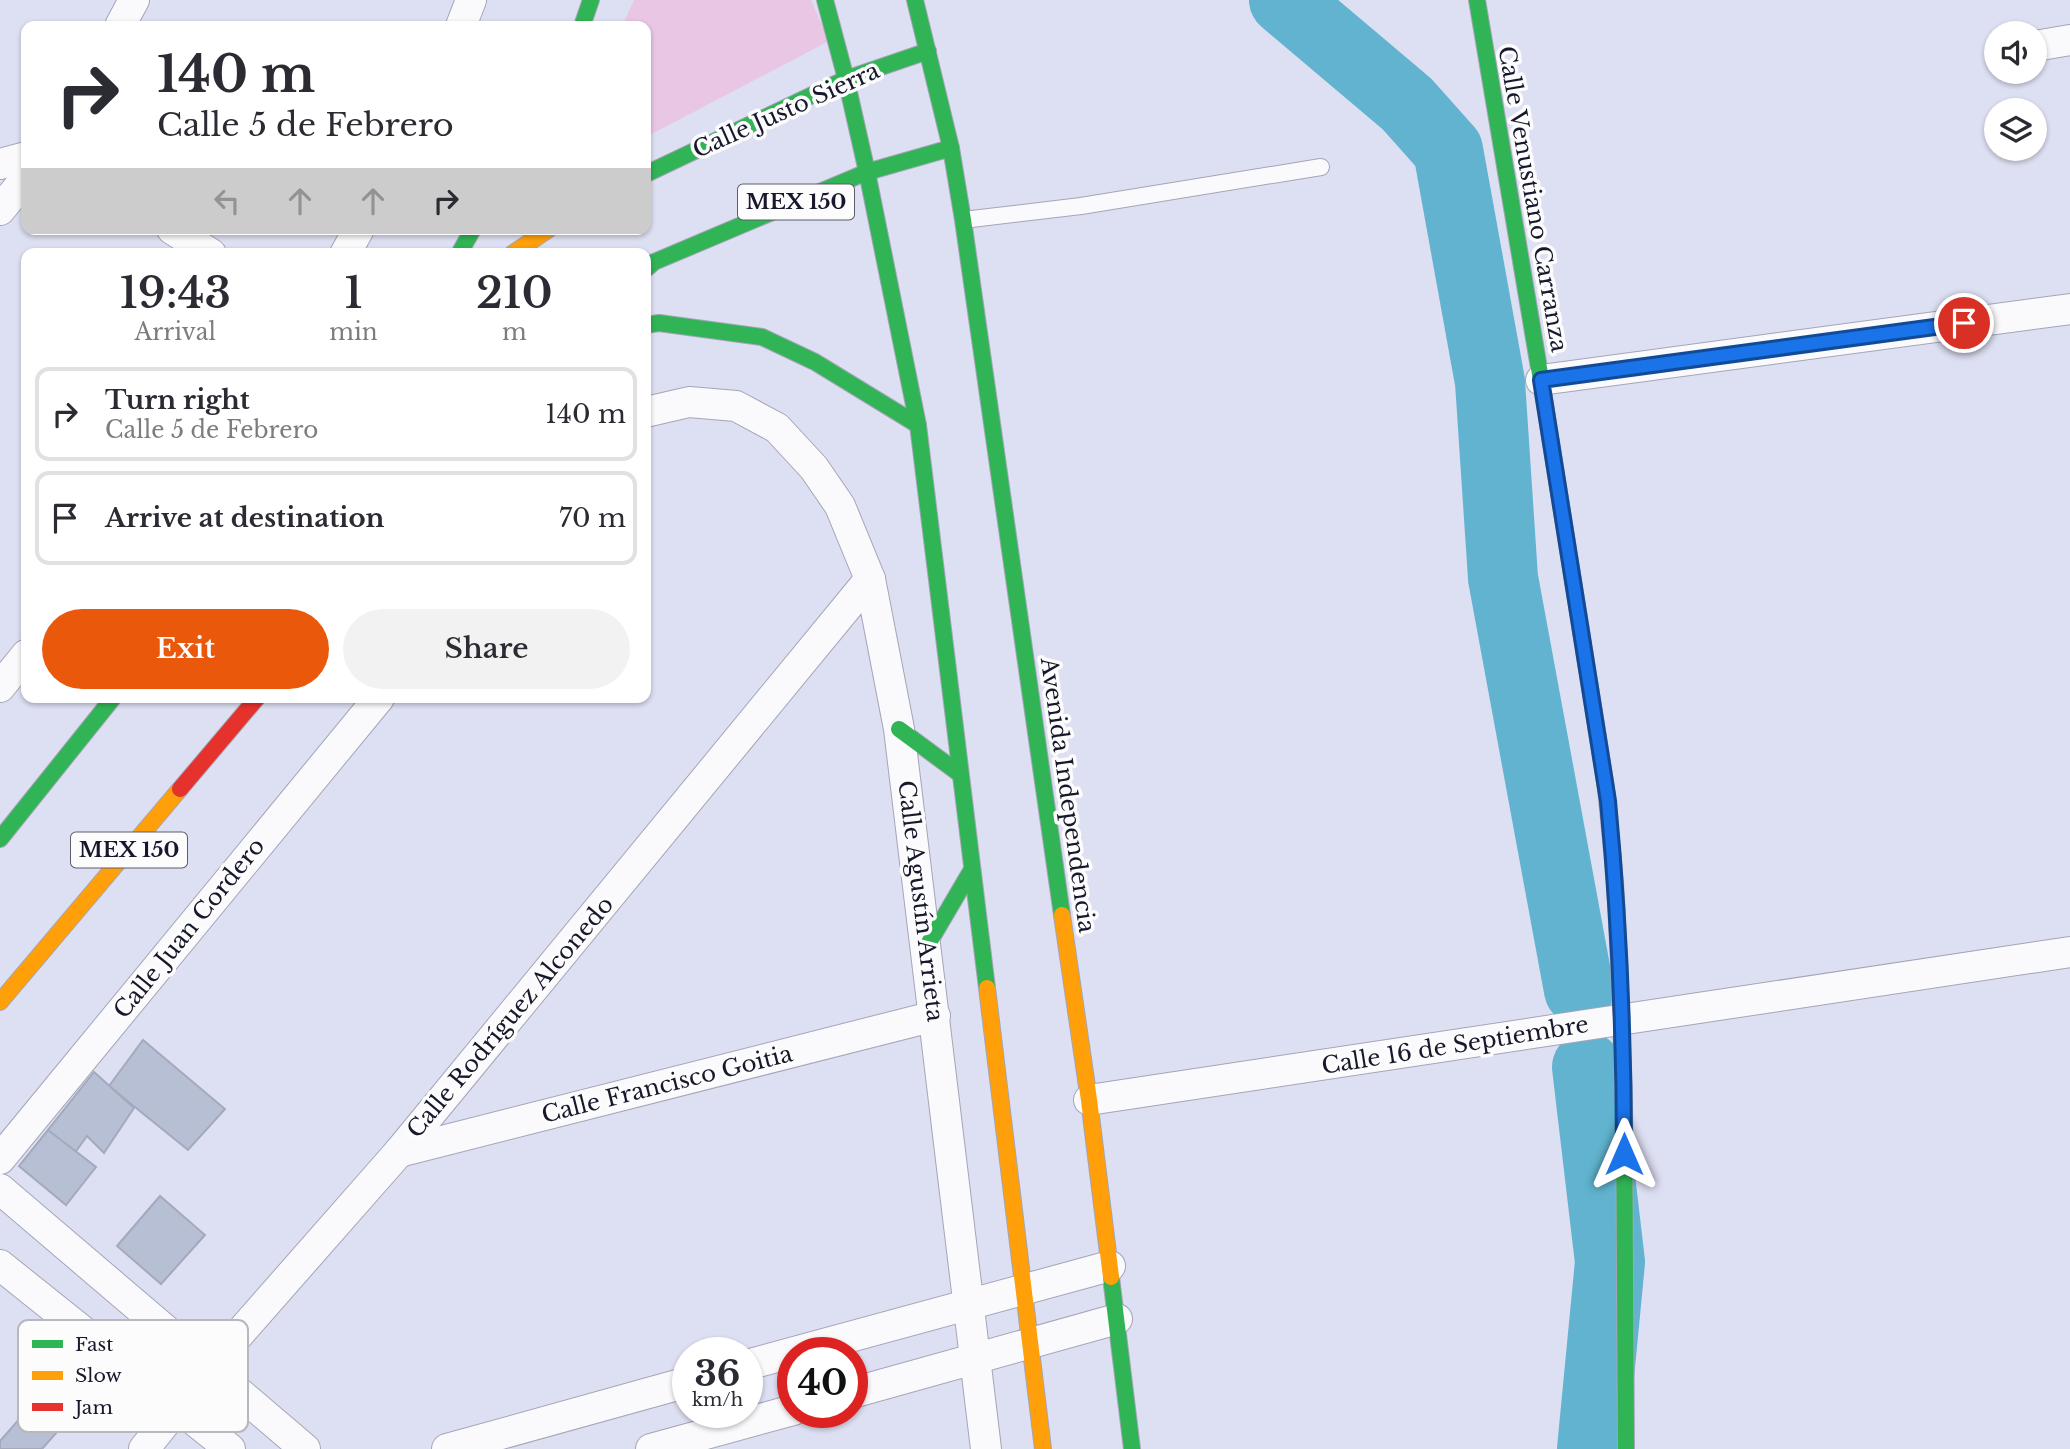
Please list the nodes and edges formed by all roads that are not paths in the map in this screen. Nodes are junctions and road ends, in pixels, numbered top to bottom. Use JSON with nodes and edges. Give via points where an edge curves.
{"nodes":[{"id":1,"x":134,"y":0,"type":"edge"},
{"id":2,"x":471,"y":0,"type":"edge"},
{"id":3,"x":591,"y":0,"type":"edge"},
{"id":4,"x":825,"y":0,"type":"edge"},
{"id":5,"x":915,"y":0,"type":"edge"},
{"id":6,"x":1477,"y":0,"type":"edge"},
{"id":7,"x":123,"y":21,"type":"edge"},
{"id":8,"x":463,"y":21,"type":"edge"},
{"id":9,"x":584,"y":21,"type":"edge"},
{"id":10,"x":2070,"y":40,"type":"edge"},
{"id":11,"x":2047,"y":44,"type":"edge"},
{"id":12,"x":928,"y":51,"type":"junction"},
{"id":13,"x":846,"y":79,"type":"junction"},
{"id":14,"x":951,"y":148,"type":"junction"},
{"id":15,"x":21,"y":158,"type":"edge"},
{"id":16,"x":0,"y":164,"type":"edge"},
{"id":17,"x":1321,"y":167,"type":"dead end"},
{"id":18,"x":651,"y":172,"type":"edge"},
{"id":19,"x":867,"y":172,"type":"junction"},
{"id":20,"x":21,"y":184,"type":"edge"},
{"id":21,"x":0,"y":210,"type":"edge"},
{"id":22,"x":963,"y":220,"type":"junction"},
{"id":23,"x":181,"y":235,"type":"edge"},
{"id":24,"x":540,"y":235,"type":"edge"},
{"id":25,"x":202,"y":248,"type":"edge"},
{"id":26,"x":521,"y":248,"type":"edge"},
{"id":27,"x":651,"y":265,"type":"edge"},
{"id":28,"x":2070,"y":309,"type":"edge"},
{"id":29,"x":651,"y":324,"type":"edge"},
{"id":30,"x":1541,"y":380,"type":"junction"},
{"id":31,"x":651,"y":410,"type":"edge"},
{"id":32,"x":918,"y":425,"type":"junction"},
{"id":33,"x":870,"y":579,"type":"junction"},
{"id":34,"x":21,"y":661,"type":"edge"},
{"id":35,"x":0,"y":687,"type":"edge"},
{"id":36,"x":109,"y":703,"type":"edge"},
{"id":37,"x":253,"y":703,"type":"edge"},
{"id":38,"x":375,"y":703,"type":"edge"},
{"id":39,"x":900,"y":729,"type":"junction"},
{"id":40,"x":960,"y":774,"type":"junction"},
{"id":41,"x":0,"y":839,"type":"edge"},
{"id":42,"x":971,"y":871,"type":"junction"},
{"id":43,"x":926,"y":946,"type":"junction"},
{"id":44,"x":2070,"y":952,"type":"edge"},
{"id":45,"x":0,"y":1002,"type":"edge"},
{"id":46,"x":935,"y":1016,"type":"junction"},
{"id":47,"x":1623,"y":1020,"type":"junction"},
{"id":48,"x":1088,"y":1100,"type":"junction"},
{"id":49,"x":399,"y":1152,"type":"junction"},
{"id":50,"x":0,"y":1159,"type":"edge"},
{"id":51,"x":0,"y":1189,"type":"edge"},
{"id":52,"x":0,"y":1265,"type":"edge"},
{"id":53,"x":1110,"y":1266,"type":"junction"},
{"id":54,"x":1024,"y":1289,"type":"junction"},
{"id":55,"x":969,"y":1304,"type":"junction"},
{"id":56,"x":1117,"y":1319,"type":"junction"},
{"id":57,"x":68,"y":1320,"type":"edge"},
{"id":58,"x":155,"y":1320,"type":"edge"},
{"id":59,"x":248,"y":1324,"type":"edge"},
{"id":60,"x":1031,"y":1343,"type":"junction"},
{"id":61,"x":977,"y":1358,"type":"junction"},
{"id":62,"x":763,"y":1361,"type":"edge"},
{"id":63,"x":672,"y":1386,"type":"edge"},
{"id":64,"x":868,"y":1389,"type":"edge"},
{"id":65,"x":248,"y":1400,"type":"edge"},
{"id":66,"x":777,"y":1414,"type":"edge"},
{"id":67,"x":158,"y":1432,"type":"edge"},
{"id":68,"x":208,"y":1432,"type":"edge"},
{"id":69,"x":144,"y":1449,"type":"edge"},
{"id":70,"x":230,"y":1449,"type":"edge"},
{"id":71,"x":305,"y":1449,"type":"edge"},
{"id":72,"x":447,"y":1449,"type":"edge"},
{"id":73,"x":651,"y":1449,"type":"edge"},
{"id":74,"x":986,"y":1449,"type":"edge"},
{"id":75,"x":1043,"y":1449,"type":"edge"},
{"id":76,"x":1132,"y":1449,"type":"edge"},
{"id":77,"x":1626,"y":1449,"type":"edge"}],
"edges":[{"from":1,"to":7,"type":"street"},
{"from":2,"to":8,"type":"street"},
{"from":3,"to":9,"type":"main road"},
{"from":4,"to":13,"type":"main road","number":"MEX 150"},
{"from":5,"to":12,"type":"main road","name":"Avenida Independencia"},
{"from":6,"to":30,"type":"main road","name":"Calle Venustiano Carranza"},
{"from":10,"to":11,"type":"street"},
{"from":12,"to":13,"type":"main road","name":"Calle Justo Sierra"},
{"from":12,"to":14,"type":"main road","name":"Avenida Independencia"},
{"from":13,"to":18,"type":"main road","name":"Calle Justo Sierra"},
{"from":13,"to":19,"type":"main road","number":"MEX 150"},
{"from":14,"to":19,"type":"main road","number":"MEX 150"},
{"from":14,"to":22,"type":"main road","name":"Avenida Independencia"},
{"from":15,"to":16,"type":"street"},
{"from":17,"to":22,"type":"lane"},
{"from":19,"to":27,"type":"main road","number":"MEX 150"},
{"from":19,"to":32,"type":"main road"},
{"from":20,"to":21,"type":"street"},
{"from":22,"to":48,"type":"main road","name":"Avenida Independencia"},
{"from":23,"to":25,"type":"street"},
{"from":24,"to":26,"type":"main road"},
{"from":28,"to":30,"type":"street"},
{"from":29,"to":32,"type":"main road","via":[[762,337],[816,362]]},
{"from":30,"to":47,"type":"main road","name":"Calle Venustiano Carranza","via":[[1608,801]]},
{"from":31,"to":33,"type":"street","name":"Calle Agustín Arrieta","via":[[689,402],[737,406],[777,428],[814,468],[840,506]]},
{"from":32,"to":40,"type":"main road"},
{"from":33,"to":39,"type":"street","name":"Calle Agustín Arrieta"},
{"from":33,"to":49,"type":"street","name":"Calle Rodríguez Alconedo"},
{"from":34,"to":35,"type":"street"},
{"from":36,"to":41,"type":"main road"},
{"from":37,"to":45,"type":"main road","number":"MEX 150"},
{"from":38,"to":50,"type":"street","name":"Calle Juan Cordero"},
{"from":39,"to":40,"type":"main road"},
{"from":39,"to":43,"type":"street","name":"Calle Agustín Arrieta"},
{"from":40,"to":42,"type":"main road"},
{"from":42,"to":43,"type":"main road"},
{"from":42,"to":54,"type":"main road"},
{"from":43,"to":46,"type":"street","name":"Calle Agustín Arrieta"},
{"from":44,"to":47,"type":"street","name":"Calle 16 de Septiembre"},
{"from":46,"to":49,"type":"street","name":"Calle Francisco Goitia"},
{"from":46,"to":55,"type":"street","name":"Calle Agustín Arrieta"},
{"from":47,"to":48,"type":"street","name":"Calle 16 de Septiembre"},
{"from":47,"to":77,"type":"main road","name":"Calle Venustiano Carranza"},
{"from":48,"to":53,"type":"main road","name":"Avenida Independencia"},
{"from":49,"to":59,"type":"street","name":"Calle Rodríguez Alconedo"},
{"from":51,"to":58,"type":"street"},
{"from":52,"to":57,"type":"street"},
{"from":53,"to":54,"type":"street"},
{"from":53,"to":56,"type":"main road","name":"Avenida Independencia"},
{"from":54,"to":55,"type":"street"},
{"from":54,"to":60,"type":"main road"},
{"from":55,"to":61,"type":"street","name":"Calle Agustín Arrieta"},
{"from":55,"to":62,"type":"street"},
{"from":56,"to":60,"type":"street"},
{"from":56,"to":76,"type":"main road","name":"Avenida Independencia"},
{"from":60,"to":61,"type":"street"},
{"from":60,"to":75,"type":"main road"},
{"from":61,"to":64,"type":"street"},
{"from":61,"to":74,"type":"street","name":"Calle Agustín Arrieta"},
{"from":63,"to":72,"type":"street"},
{"from":65,"to":71,"type":"street"},
{"from":66,"to":73,"type":"street"},
{"from":67,"to":69,"type":"street","name":"Calle Rodríguez Alconedo"},
{"from":68,"to":70,"type":"street"}]}
